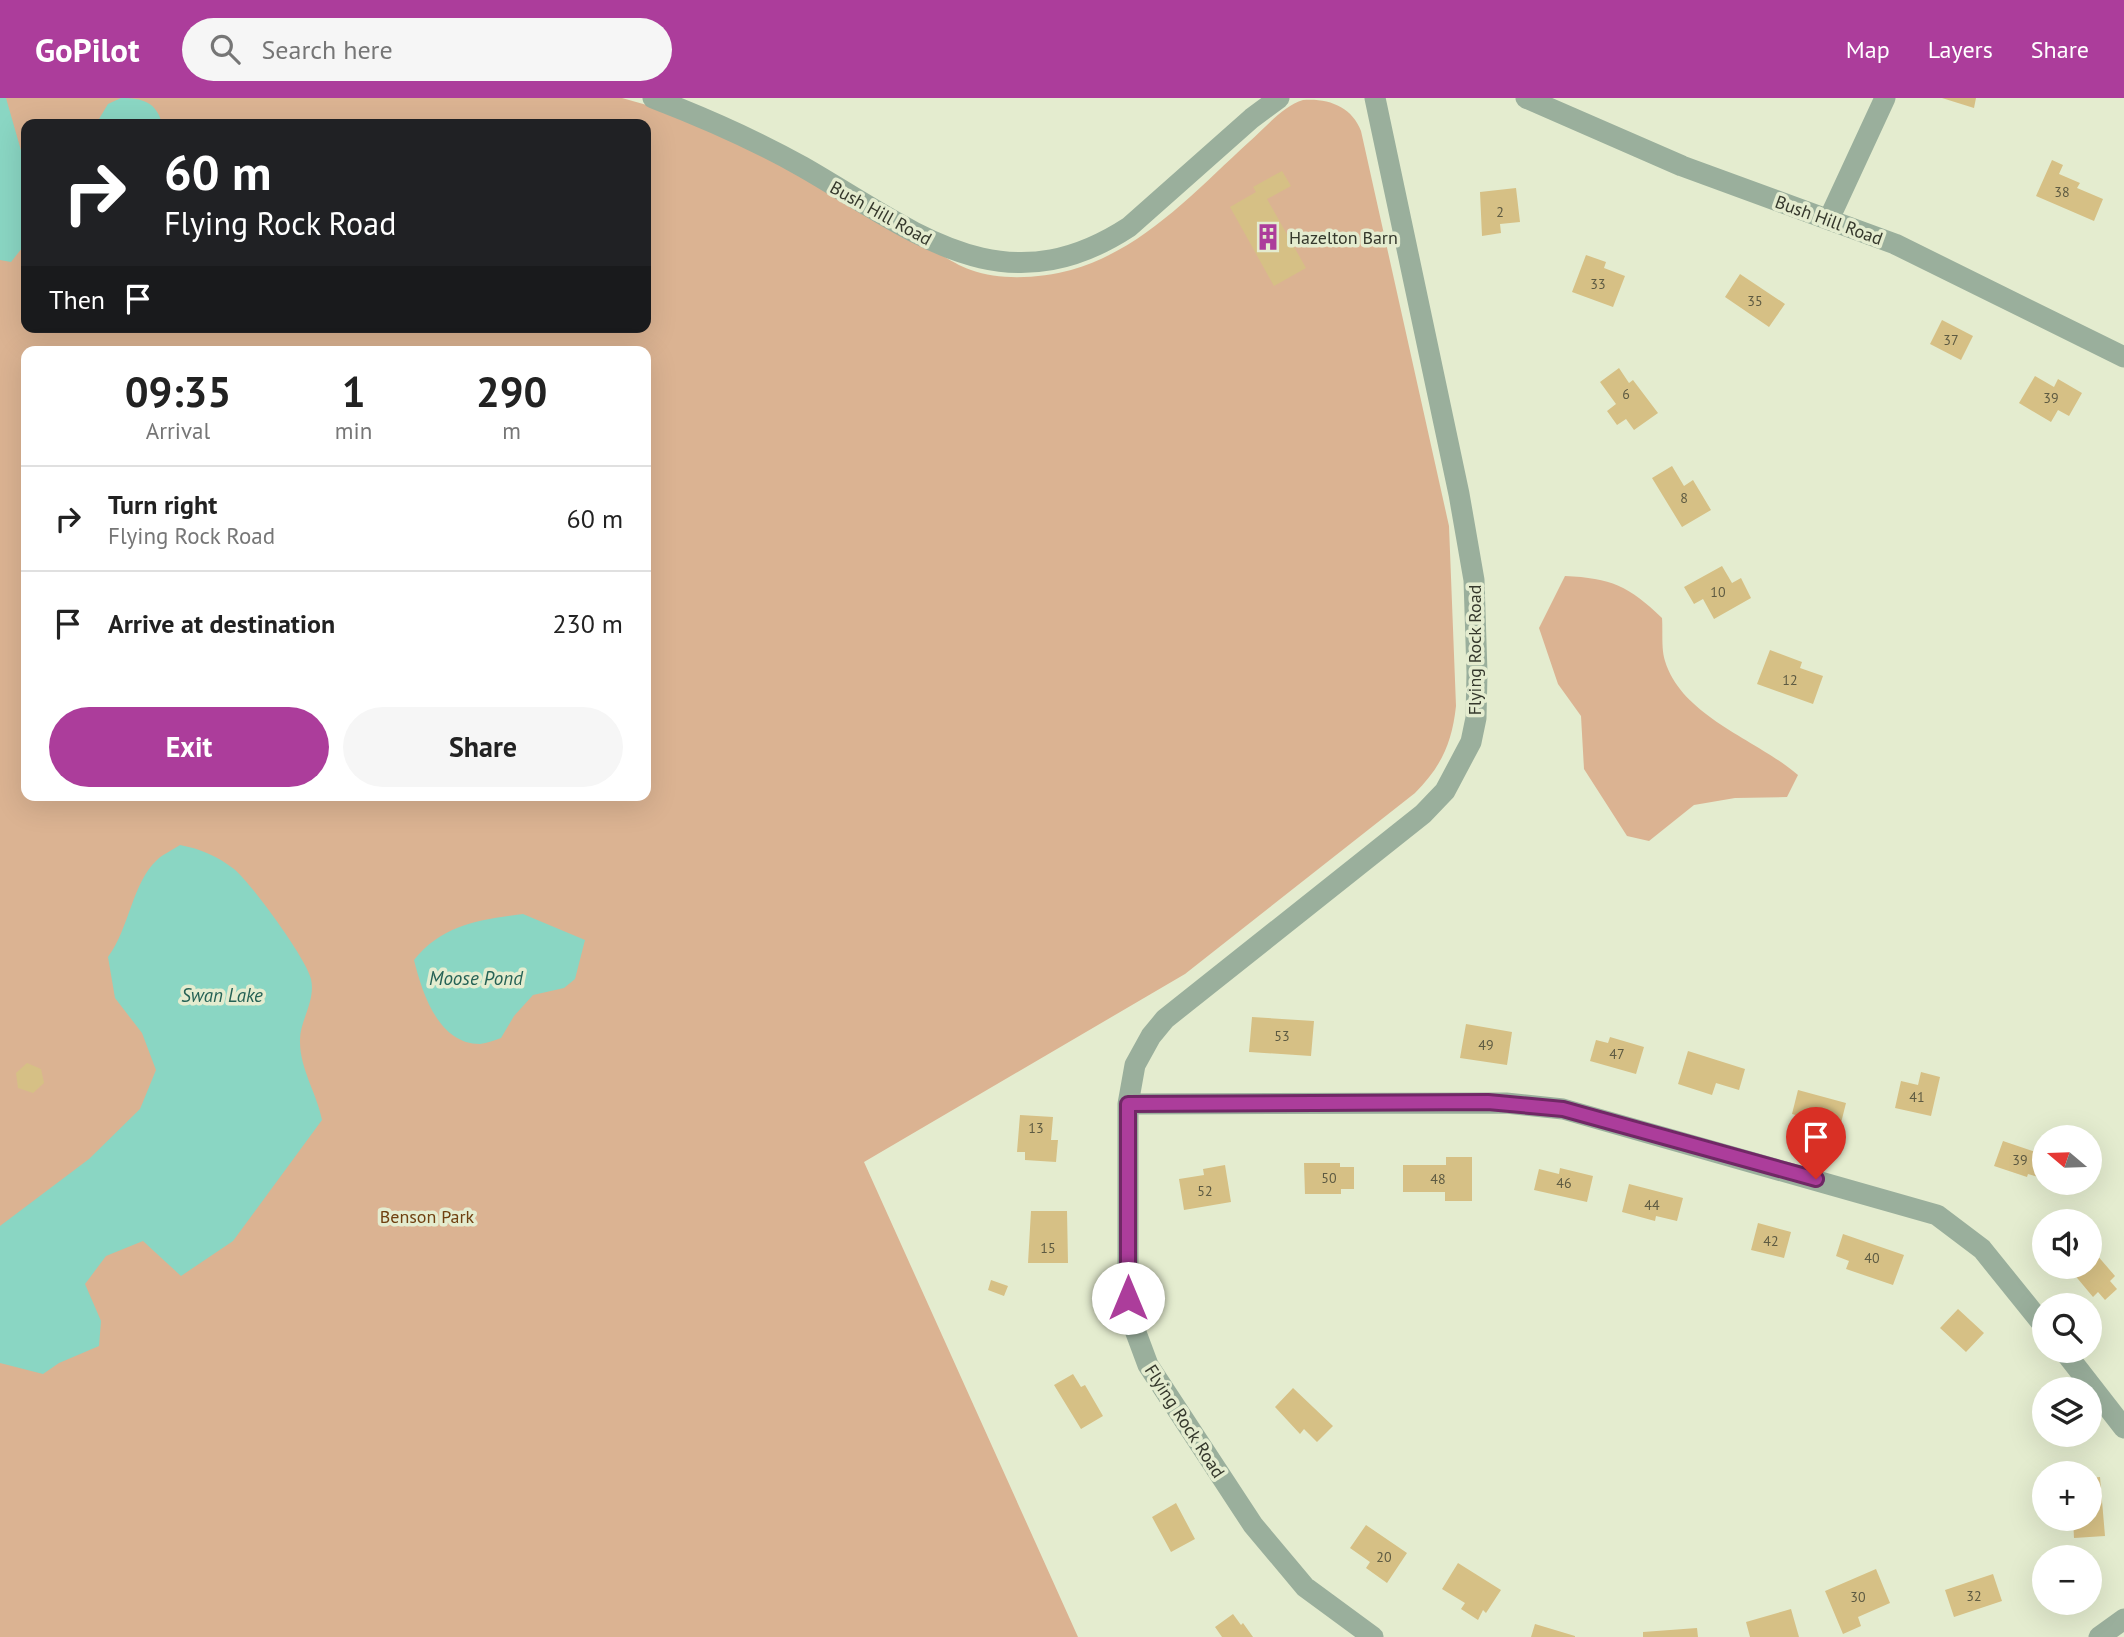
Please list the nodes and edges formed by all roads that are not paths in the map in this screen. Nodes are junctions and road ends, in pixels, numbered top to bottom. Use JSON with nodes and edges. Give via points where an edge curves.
{"nodes":[{"id":1,"x":653,"y":98,"type":"edge"},
{"id":2,"x":1279,"y":98,"type":"edge"},
{"id":3,"x":1375,"y":98,"type":"edge"},
{"id":4,"x":1526,"y":98,"type":"edge"},
{"id":5,"x":1885,"y":98,"type":"edge"},
{"id":6,"x":1829,"y":219,"type":"junction"},
{"id":7,"x":2124,"y":357,"type":"edge"},
{"id":8,"x":1128,"y":1104,"type":"junction"},
{"id":9,"x":2032,"y":1310,"type":"edge"},
{"id":10,"x":2073,"y":1363,"type":"edge"},
{"id":11,"x":2124,"y":1428,"type":"edge"},
{"id":12,"x":2124,"y":1619,"type":"edge"},
{"id":13,"x":1373,"y":1637,"type":"edge"},
{"id":14,"x":2099,"y":1637,"type":"edge"}],
"edges":[{"from":1,"to":2,"type":"street","name":"Bush Hill Road","via":[[744,135],[904,230],[970,256],[1017,263],[1065,257],[1109,241]]},
{"from":3,"to":8,"type":"street","name":"Flying Rock Road","via":[[1468,538],[1477,636],[1476,718],[1471,742],[1445,791],[1423,814],[1165,1019],[1135,1065]]},
{"from":4,"to":6,"type":"street","name":"Bush Hill Road","via":[[1682,166]]},
{"from":5,"to":6,"type":"street"},
{"from":6,"to":7,"type":"street","name":"Bush Hill Road","via":[[1895,244]]},
{"from":8,"to":9,"type":"street","via":[[1506,1103],[1563,1109],[1937,1215],[1982,1249]]},
{"from":8,"to":13,"type":"street","name":"Flying Rock Road","via":[[1128,1298],[1147,1365],[1271,1550],[1326,1606]]},
{"from":10,"to":11,"type":"street"},
{"from":12,"to":14,"type":"street"}]}
